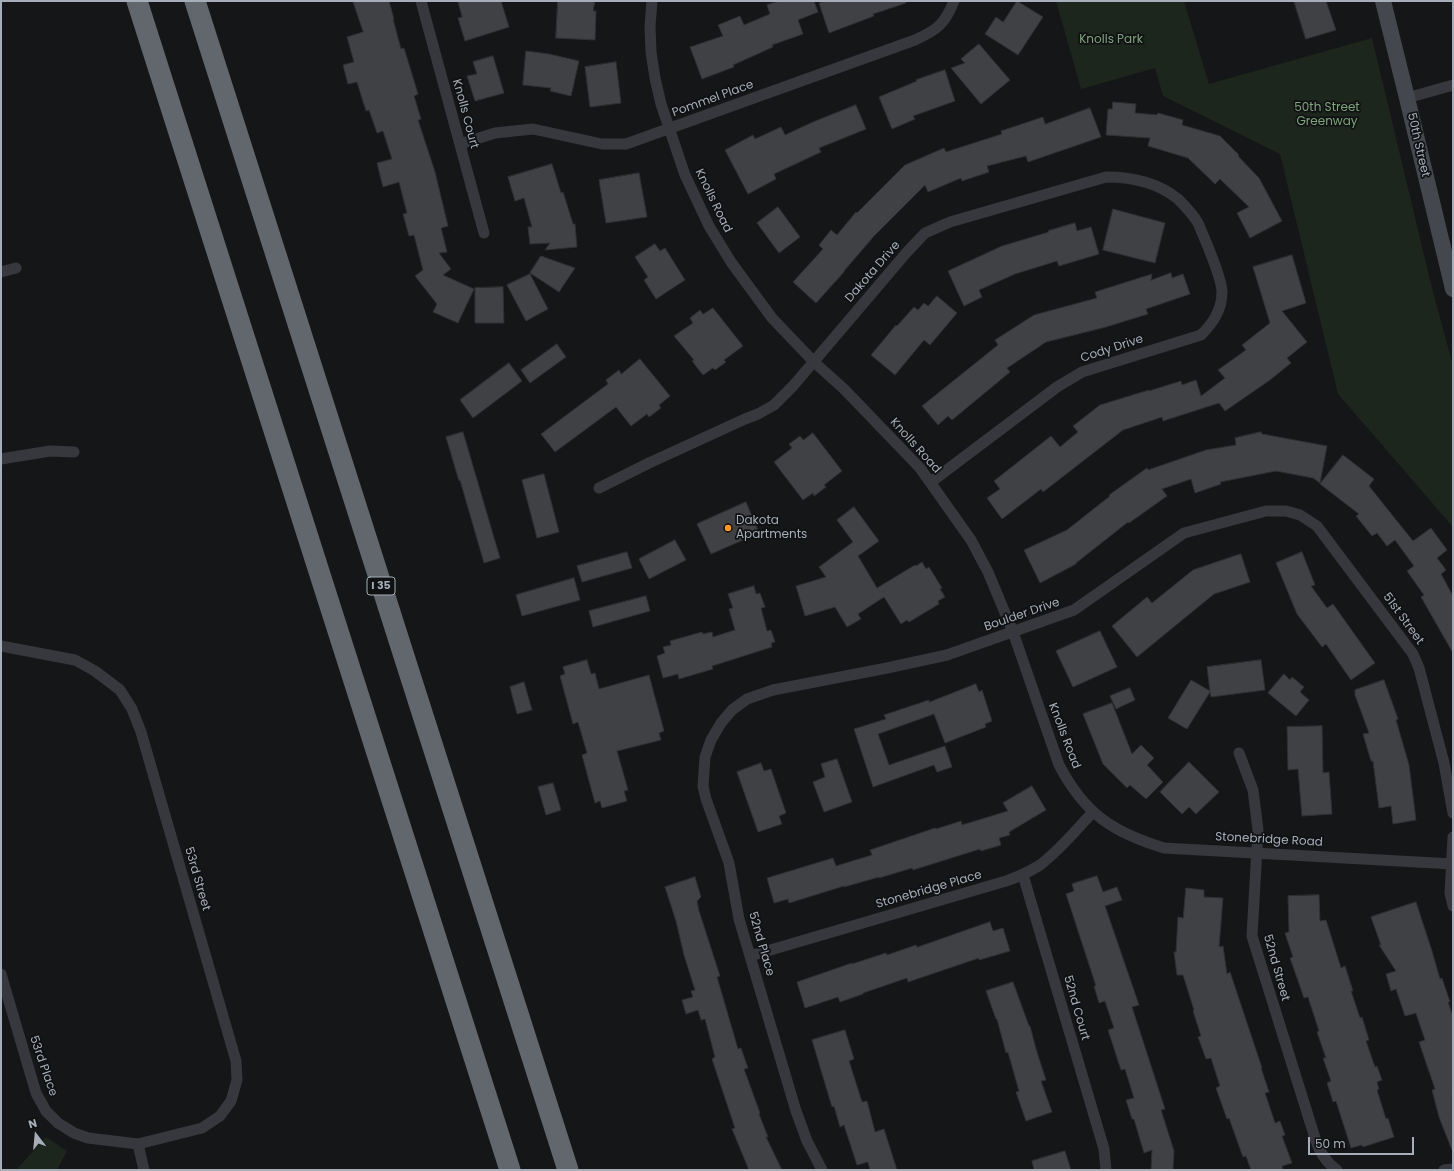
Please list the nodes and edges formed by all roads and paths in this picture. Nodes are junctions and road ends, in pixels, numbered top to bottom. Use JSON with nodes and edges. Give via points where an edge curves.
{"nodes":[{"id":1,"x":137,"y":1,"type":"edge"},
{"id":2,"x":195,"y":1,"type":"edge"},
{"id":3,"x":421,"y":1,"type":"edge"},
{"id":4,"x":652,"y":1,"type":"edge"},
{"id":5,"x":954,"y":1,"type":"edge"},
{"id":6,"x":1383,"y":1,"type":"edge"},
{"id":7,"x":1453,"y":85,"type":"edge"},
{"id":8,"x":1407,"y":98,"type":"junction"},
{"id":9,"x":669,"y":129,"type":"junction"},
{"id":10,"x":460,"y":144,"type":"junction"},
{"id":11,"x":484,"y":233,"type":"dead end"},
{"id":12,"x":16,"y":268,"type":"dead end"},
{"id":13,"x":1,"y":272,"type":"edge"},
{"id":14,"x":1220,"y":280,"type":"joint"},
{"id":15,"x":1453,"y":288,"type":"edge"},
{"id":16,"x":814,"y":362,"type":"junction"},
{"id":17,"x":74,"y":452,"type":"dead end"},
{"id":18,"x":1,"y":459,"type":"edge"},
{"id":19,"x":931,"y":482,"type":"junction"},
{"id":20,"x":599,"y":488,"type":"dead end"},
{"id":21,"x":1317,"y":526,"type":"joint"},
{"id":22,"x":1013,"y":632,"type":"junction"},
{"id":23,"x":1,"y":646,"type":"edge"},
{"id":24,"x":721,"y":723,"type":"joint"},
{"id":25,"x":1239,"y":753,"type":"dead end"},
{"id":26,"x":1093,"y":812,"type":"junction"},
{"id":27,"x":1453,"y":813,"type":"edge"},
{"id":28,"x":1453,"y":838,"type":"edge"},
{"id":29,"x":1257,"y":853,"type":"junction"},
{"id":30,"x":1452,"y":864,"type":"edge"},
{"id":31,"x":1023,"y":875,"type":"junction"},
{"id":32,"x":1453,"y":906,"type":"edge"},
{"id":33,"x":750,"y":956,"type":"junction"},
{"id":34,"x":1,"y":974,"type":"edge"},
{"id":35,"x":138,"y":1144,"type":"junction"},
{"id":36,"x":1453,"y":1169,"type":"edge"},
{"id":37,"x":144,"y":1170,"type":"edge"},
{"id":38,"x":510,"y":1170,"type":"edge"},
{"id":39,"x":568,"y":1170,"type":"edge"},
{"id":40,"x":822,"y":1170,"type":"edge"},
{"id":41,"x":1106,"y":1170,"type":"edge"},
{"id":42,"x":1336,"y":1170,"type":"edge"},
{"id":43,"x":1444,"y":1170,"type":"edge"}],
"edges":[{"from":1,"to":38,"type":"highway"},
{"from":2,"to":39,"type":"highway","number":"I 35"},
{"from":3,"to":10,"type":"street","name":"Knolls Court"},
{"from":4,"to":9,"type":"street","name":"Knolls Road","via":[[651,52],[655,78]]},
{"from":5,"to":9,"type":"street","name":"Pommel Place","via":[[949,15],[934,32]]},
{"from":6,"to":8,"type":"main road","name":"50th Street"},
{"from":7,"to":8,"type":"street"},
{"from":8,"to":15,"type":"main road","name":"50th Street"},
{"from":9,"to":10,"type":"street","name":"Pommel Place","via":[[626,144],[602,144],[532,129],[495,133]]},
{"from":9,"to":16,"type":"street","name":"Knolls Road","via":[[685,175],[709,226],[731,262],[772,318]]},
{"from":10,"to":11,"type":"street","name":"Knolls Court"},
{"from":12,"to":13,"type":"street"},
{"from":14,"to":16,"type":"street","name":"Dakota Drive","via":[[1197,221],[1178,199],[1154,184],[1125,177],[1094,180],[950,222],[925,233]]},
{"from":14,"to":19,"type":"street","name":"Cody Drive","via":[[1220,308],[1212,323],[1201,335],[1082,372],[1056,387]]},
{"from":16,"to":19,"type":"street","name":"Knolls Road","via":[[844,389]]},
{"from":16,"to":20,"type":"street","name":"Dakota Drive","via":[[774,405]]},
{"from":17,"to":18,"type":"street","via":[[50,452]]},
{"from":19,"to":22,"type":"street","name":"Knolls Road","via":[[971,540],[988,572]]},
{"from":21,"to":22,"type":"street","name":"Boulder Drive","via":[[1300,515],[1286,511],[1266,511],[1184,534],[1074,610]]},
{"from":21,"to":27,"type":"street","name":"51st Street","via":[[1413,654],[1444,763]]},
{"from":22,"to":24,"type":"street","name":"Boulder Drive","via":[[947,655],[773,690],[747,700],[732,710]]},
{"from":22,"to":26,"type":"street","name":"Knolls Road","via":[[1059,765],[1069,784]]},
{"from":23,"to":35,"type":"street","name":"53rd Street","via":[[75,660],[120,690],[132,709],[141,732],[236,1062],[237,1080],[231,1101],[220,1116],[202,1128]]},
{"from":24,"to":33,"type":"street","name":"52nd Place","via":[[705,757],[703,786],[729,863],[739,919]]},
{"from":25,"to":29,"type":"street","name":"52nd Street","via":[[1253,790],[1258,830]]},
{"from":26,"to":29,"type":"street","name":"Stonebridge Road","via":[[1122,832],[1164,848]]},
{"from":26,"to":31,"type":"street","name":"Stonebridge Place","via":[[1059,848]]},
{"from":28,"to":30,"type":"street"},
{"from":29,"to":30,"type":"street","name":"Stonebridge Road"},
{"from":29,"to":42,"type":"street","name":"52nd Street","via":[[1252,936],[1320,1152]]},
{"from":30,"to":32,"type":"street","via":[[1450,893]]},
{"from":31,"to":33,"type":"street","name":"Stonebridge Place"},
{"from":31,"to":41,"type":"street","name":"52nd Court","via":[[1104,1149]]},
{"from":33,"to":40,"type":"street","name":"52nd Place","via":[[796,1111]]},
{"from":34,"to":35,"type":"street","name":"53rd Place","via":[[36,1093],[46,1111],[58,1123],[74,1133],[88,1138]]},
{"from":35,"to":37,"type":"street"},
{"from":36,"to":43,"type":"street"}]}
